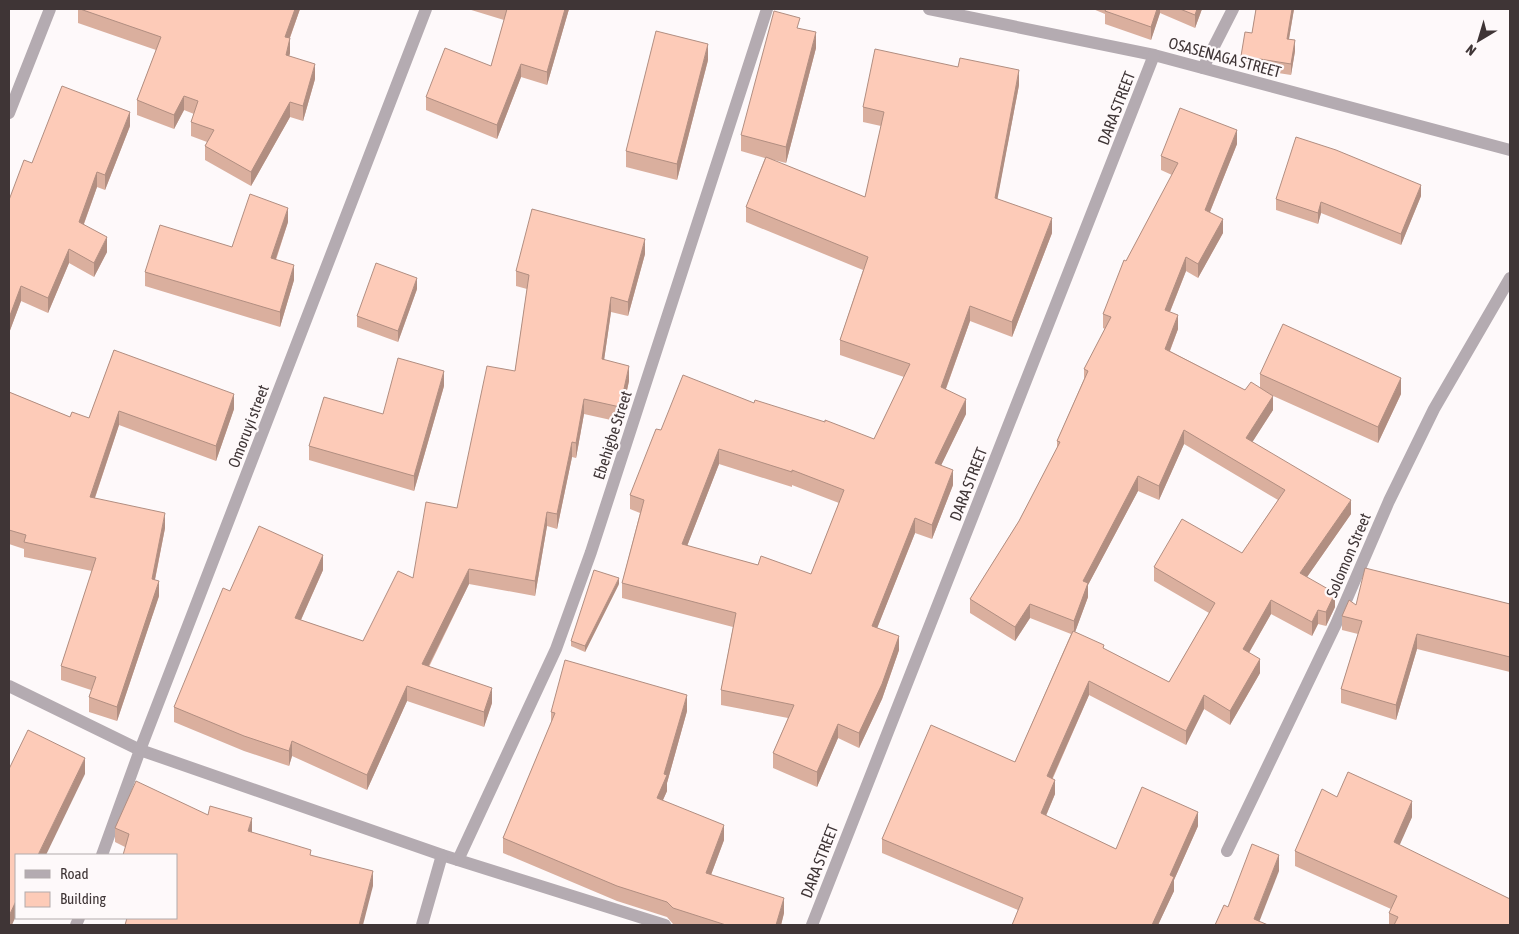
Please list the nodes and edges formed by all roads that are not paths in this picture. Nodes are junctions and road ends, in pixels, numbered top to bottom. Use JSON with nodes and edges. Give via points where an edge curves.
{"nodes":[{"id":1,"x":50,"y":9,"type":"edge"},
{"id":2,"x":426,"y":9,"type":"edge"},
{"id":3,"x":766,"y":9,"type":"edge"},
{"id":4,"x":929,"y":9,"type":"edge"},
{"id":5,"x":1233,"y":9,"type":"edge"},
{"id":6,"x":1154,"y":56,"type":"junction"},
{"id":7,"x":1203,"y":68,"type":"junction"},
{"id":8,"x":9,"y":113,"type":"edge"},
{"id":9,"x":1510,"y":150,"type":"edge"},
{"id":10,"x":1510,"y":278,"type":"edge"},
{"id":11,"x":9,"y":686,"type":"edge"},
{"id":12,"x":140,"y":750,"type":"junction"},
{"id":13,"x":1228,"y":851,"type":"dead end"},
{"id":14,"x":102,"y":854,"type":"edge"},
{"id":15,"x":442,"y":855,"type":"junction"},
{"id":16,"x":458,"y":860,"type":"junction"},
{"id":17,"x":422,"y":925,"type":"edge"},
{"id":18,"x":666,"y":925,"type":"edge"},
{"id":19,"x":812,"y":925,"type":"edge"}],
"edges":[{"from":1,"to":8,"type":"street"},
{"from":2,"to":12,"type":"street","name":"Omoruyi street"},
{"from":3,"to":16,"type":"street","name":"Ebehigbe Street","via":[[592,552],[556,649]]},
{"from":4,"to":6,"type":"street","name":"OSASENAGA STREET"},
{"from":5,"to":7,"type":"street"},
{"from":6,"to":7,"type":"street","name":"OSASENAGA STREET"},
{"from":6,"to":19,"type":"street","name":"DARA STREET"},
{"from":7,"to":9,"type":"street","name":"OSASENAGA STREET"},
{"from":10,"to":13,"type":"street","name":"Solomon Street","via":[[1434,409]]},
{"from":11,"to":12,"type":"street"},
{"from":12,"to":14,"type":"street","name":"Omoruyi street"},
{"from":12,"to":15,"type":"street"},
{"from":15,"to":16,"type":"street"},
{"from":15,"to":17,"type":"street"},
{"from":16,"to":18,"type":"street"}]}
